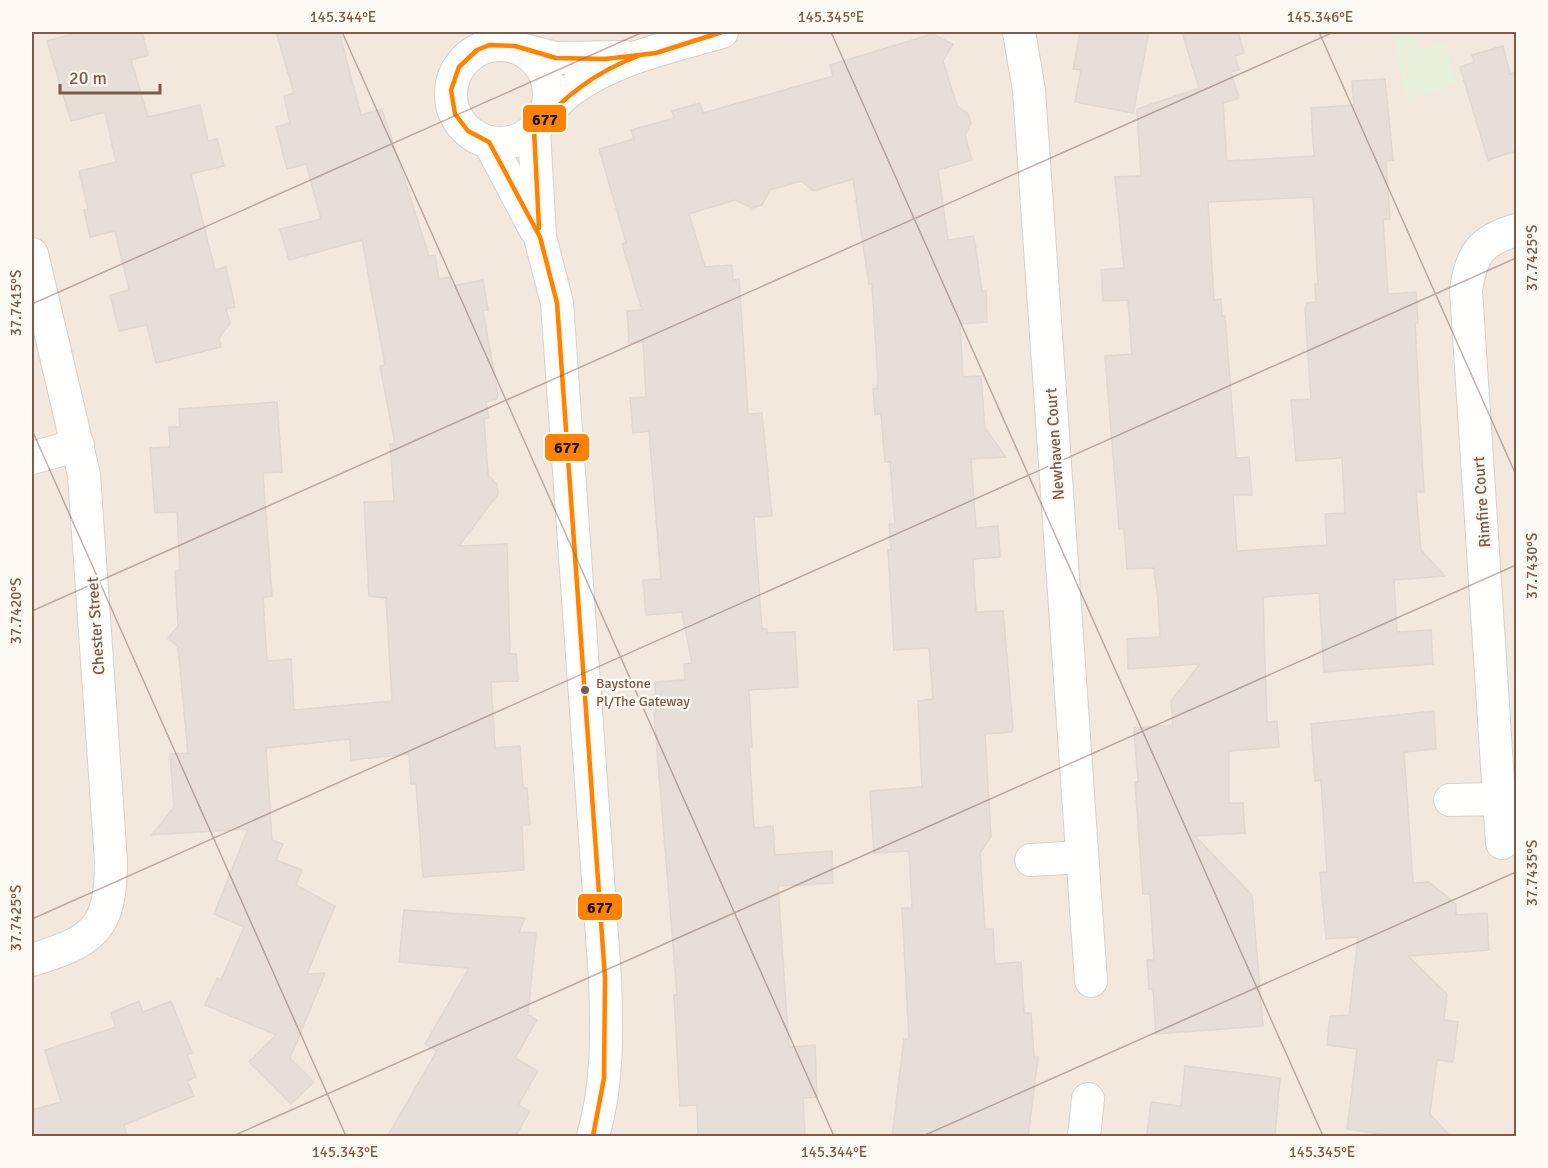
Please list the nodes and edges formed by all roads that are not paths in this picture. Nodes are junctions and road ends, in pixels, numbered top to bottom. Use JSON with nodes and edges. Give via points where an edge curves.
{"nodes":[{"id":1,"x":722,"y":32,"type":"edge"},
{"id":2,"x":1019,"y":32,"type":"edge"},
{"id":3,"x":510,"y":42,"type":"edge"},
{"id":4,"x":462,"y":46,"type":"edge"},
{"id":5,"x":635,"y":57,"type":"junction"},
{"id":6,"x":539,"y":123,"type":"junction"},
{"id":7,"x":489,"y":142,"type":"junction"},
{"id":8,"x":1516,"y":230,"type":"edge"},
{"id":9,"x":540,"y":237,"type":"junction"},
{"id":10,"x":32,"y":254,"type":"edge"},
{"id":11,"x":78,"y":445,"type":"junction"},
{"id":12,"x":32,"y":458,"type":"edge"},
{"id":13,"x":1499,"y":799,"type":"junction"},
{"id":14,"x":1450,"y":800,"type":"dead end"},
{"id":15,"x":1502,"y":843,"type":"dead end"},
{"id":16,"x":1082,"y":857,"type":"junction"},
{"id":17,"x":1031,"y":860,"type":"dead end"},
{"id":18,"x":32,"y":960,"type":"edge"},
{"id":19,"x":1091,"y":981,"type":"dead end"},
{"id":20,"x":1088,"y":1100,"type":"dead end"},
{"id":21,"x":593,"y":1137,"type":"edge"},
{"id":22,"x":1084,"y":1137,"type":"edge"}],
"edges":[{"from":1,"to":5,"type":"street"},
{"from":2,"to":16,"type":"street","name":"Newhaven Court","via":[[1031,121]]},
{"from":3,"to":4,"type":"street","via":[[475,51]]},
{"from":3,"to":5,"type":"street","via":[[556,58]]},
{"from":3,"to":6,"type":"street","via":[[536,59],[545,72],[549,102]]},
{"from":4,"to":7,"type":"street","via":[[450,93],[453,109],[460,124]]},
{"from":5,"to":6,"type":"street","via":[[570,91]]},
{"from":6,"to":7,"type":"street","via":[[520,139]]},
{"from":6,"to":9,"type":"street"},
{"from":7,"to":9,"type":"street"},
{"from":8,"to":13,"type":"street","name":"Rimfire Court","via":[[1493,237],[1483,246],[1472,264],[1466,290]]},
{"from":9,"to":21,"type":"street","via":[[557,303],[605,978],[604,1082]]},
{"from":10,"to":11,"type":"street","name":"Chester Street"},
{"from":11,"to":12,"type":"street"},
{"from":11,"to":18,"type":"street","name":"Chester Street","via":[[87,511],[111,886],[102,919],[87,939]]},
{"from":13,"to":14,"type":"street"},
{"from":13,"to":15,"type":"street","name":"Rimfire Court"},
{"from":16,"to":17,"type":"street"},
{"from":16,"to":19,"type":"street","name":"Newhaven Court"},
{"from":20,"to":22,"type":"street"}]}
